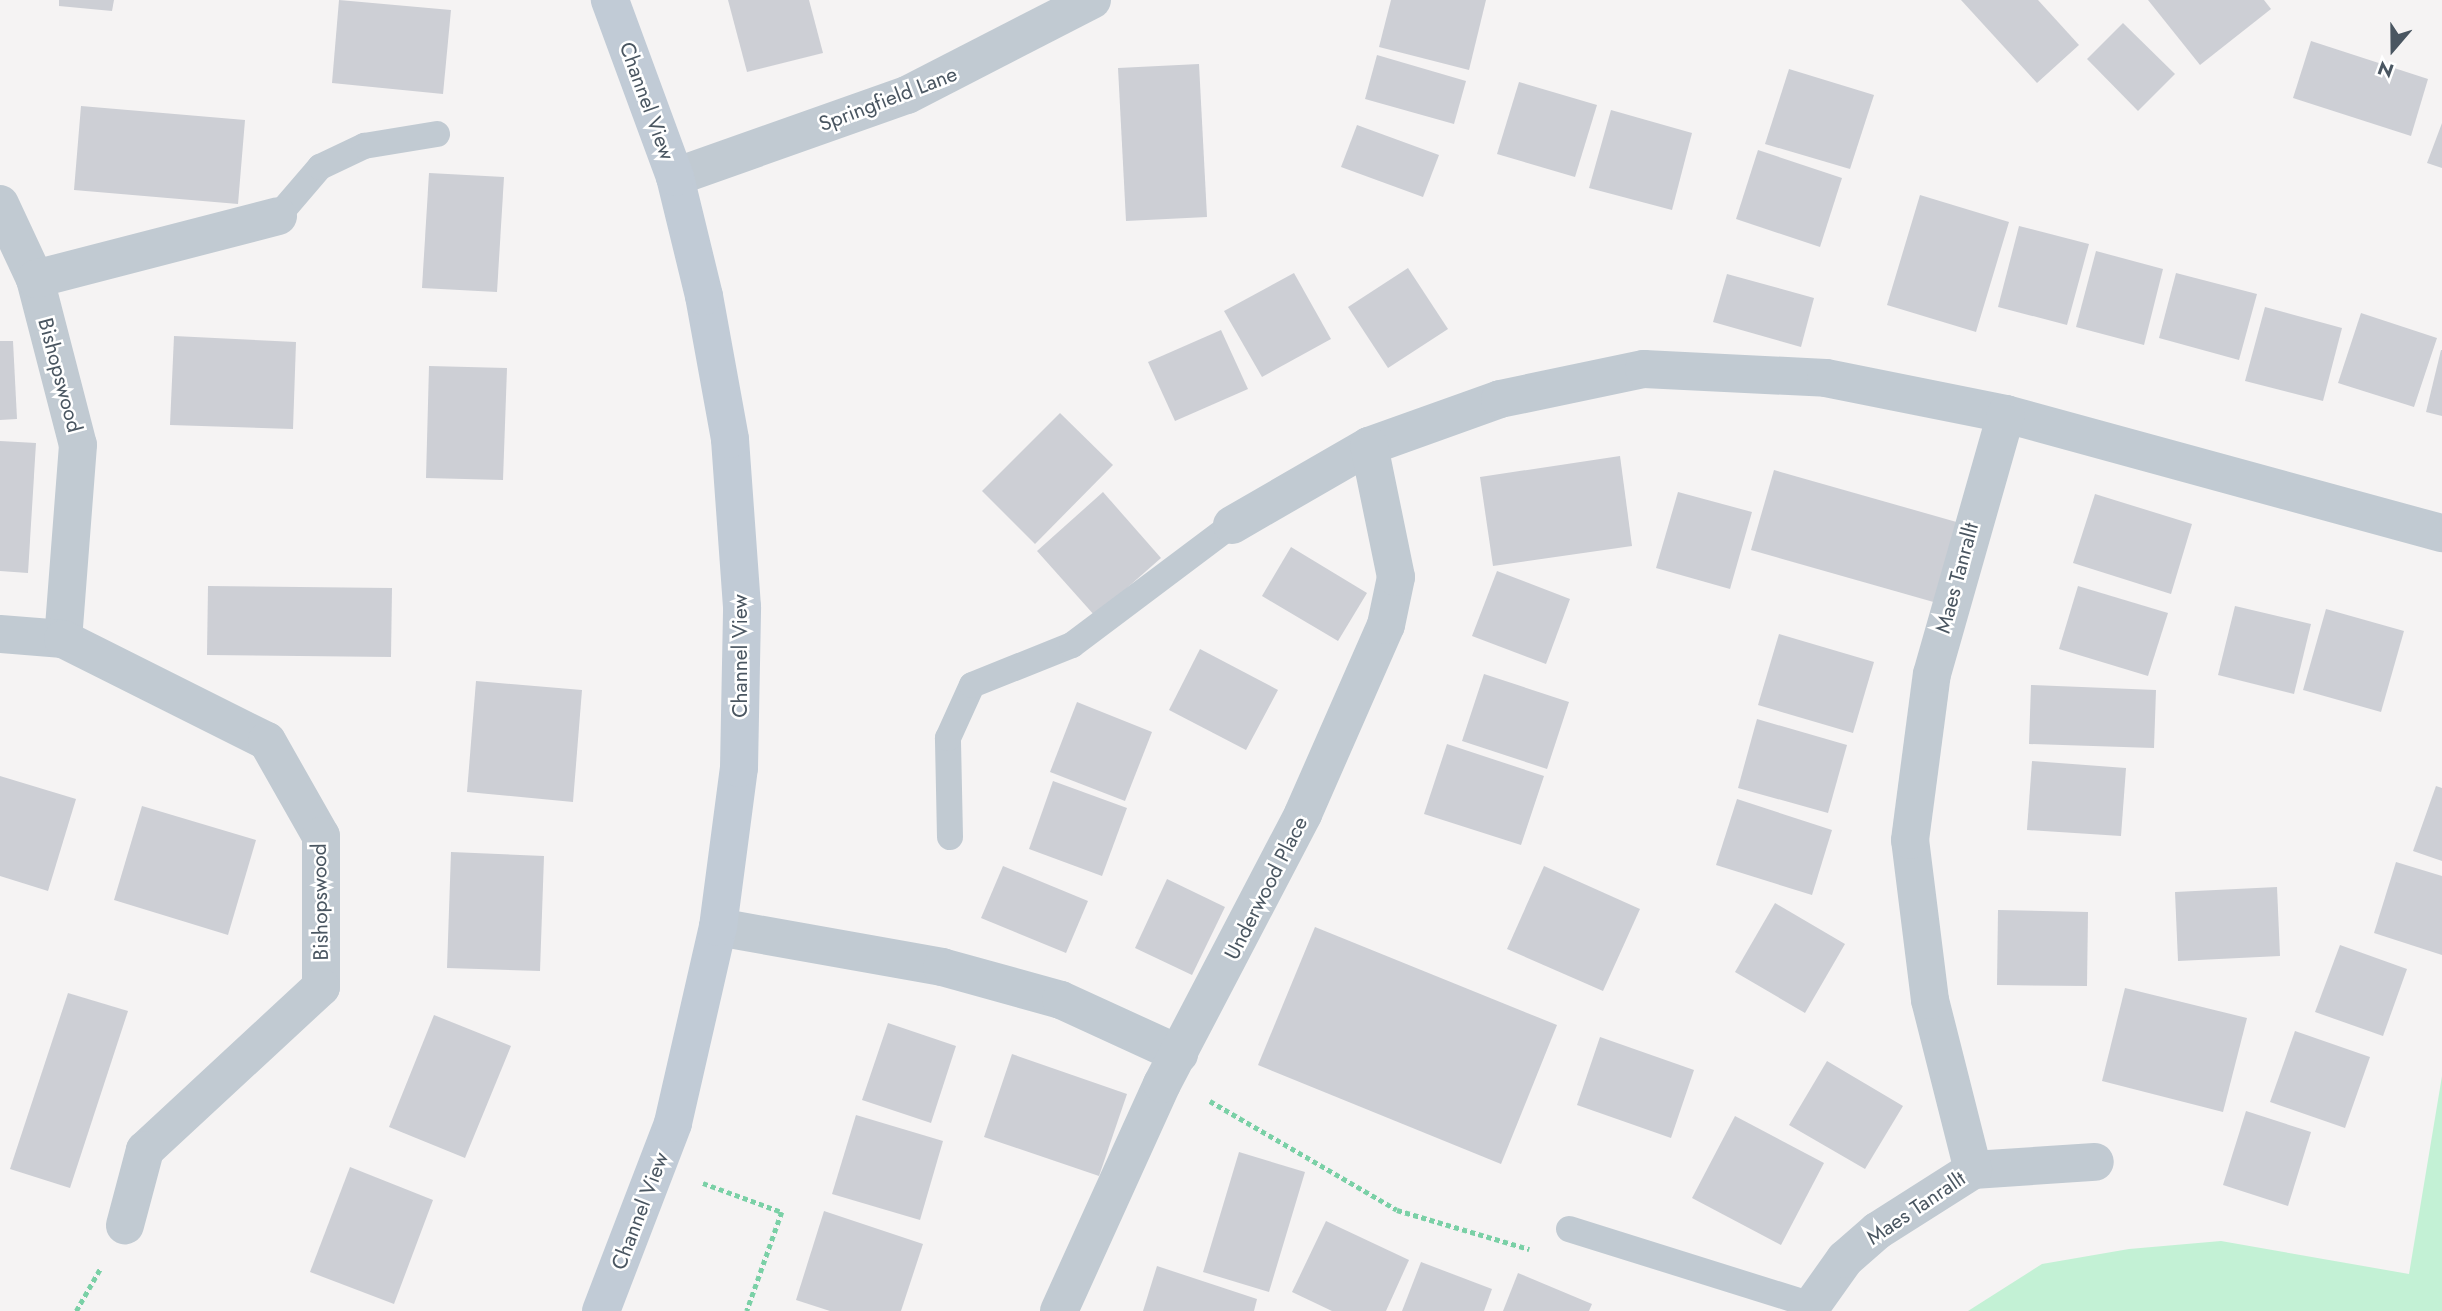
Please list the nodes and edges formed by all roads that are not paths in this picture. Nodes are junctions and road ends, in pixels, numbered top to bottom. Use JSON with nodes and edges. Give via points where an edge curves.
{"nodes":[{"id":1,"x":610,"y":0,"type":"edge"},
{"id":2,"x":1092,"y":0,"type":"edge"},
{"id":3,"x":437,"y":134,"type":"dead end"},
{"id":4,"x":675,"y":177,"type":"junction"},
{"id":5,"x":0,"y":204,"type":"edge"},
{"id":6,"x":278,"y":216,"type":"joint"},
{"id":7,"x":35,"y":279,"type":"junction"},
{"id":8,"x":2006,"y":414,"type":"junction"},
{"id":9,"x":1369,"y":446,"type":"junction"},
{"id":10,"x":1231,"y":525,"type":"joint"},
{"id":11,"x":2442,"y":533,"type":"edge"},
{"id":12,"x":0,"y":634,"type":"edge"},
{"id":13,"x":63,"y":639,"type":"junction"},
{"id":14,"x":950,"y":837,"type":"dead end"},
{"id":15,"x":718,"y":928,"type":"junction"},
{"id":16,"x":1171,"y":1069,"type":"junction"},
{"id":17,"x":2095,"y":1162,"type":"dead end"},
{"id":18,"x":1973,"y":1170,"type":"junction"},
{"id":19,"x":125,"y":1225,"type":"dead end"},
{"id":20,"x":1569,"y":1229,"type":"dead end"},
{"id":21,"x":1810,"y":1308,"type":"edge"},
{"id":22,"x":601,"y":1311,"type":"edge"},
{"id":23,"x":1059,"y":1311,"type":"edge"}],
"edges":[{"from":1,"to":4,"type":"street","name":"Channel View"},
{"from":2,"to":4,"type":"street","name":"Springfield Lane","via":[[907,95]]},
{"from":3,"to":6,"type":"lane","via":[[364,146],[320,167]]},
{"from":4,"to":15,"type":"street","name":"Channel View","via":[[730,439],[742,607],[739,768]]},
{"from":5,"to":7,"type":"street","name":"Bishopswood"},
{"from":6,"to":7,"type":"street"},
{"from":7,"to":13,"type":"street","name":"Bishopswood","via":[[78,445]]},
{"from":8,"to":9,"type":"street","via":[[1826,378],[1644,369],[1500,399]]},
{"from":8,"to":11,"type":"street"},
{"from":8,"to":18,"type":"street","name":"Maes Tanrallt","via":[[1932,674],[1910,840],[1930,1000]]},
{"from":9,"to":10,"type":"street"},
{"from":9,"to":16,"type":"street","name":"Underwood Place","via":[[1396,577],[1386,625],[1303,814]]},
{"from":10,"to":14,"type":"lane","via":[[1072,645],[972,685],[948,738]]},
{"from":12,"to":13,"type":"street","name":"Bishopswood"},
{"from":13,"to":19,"type":"street","name":"Bishopswood","via":[[267,741],[321,836],[321,987],[145,1150]]},
{"from":15,"to":16,"type":"street","via":[[942,967],[1060,1000]]},
{"from":15,"to":22,"type":"street","name":"Channel View","via":[[673,1123]]},
{"from":16,"to":23,"type":"street","name":"Underwood Place"},
{"from":17,"to":18,"type":"street"},
{"from":18,"to":21,"type":"street","name":"Maes Tanrallt","via":[[1877,1231],[1845,1259]]},
{"from":20,"to":21,"type":"lane"}]}
